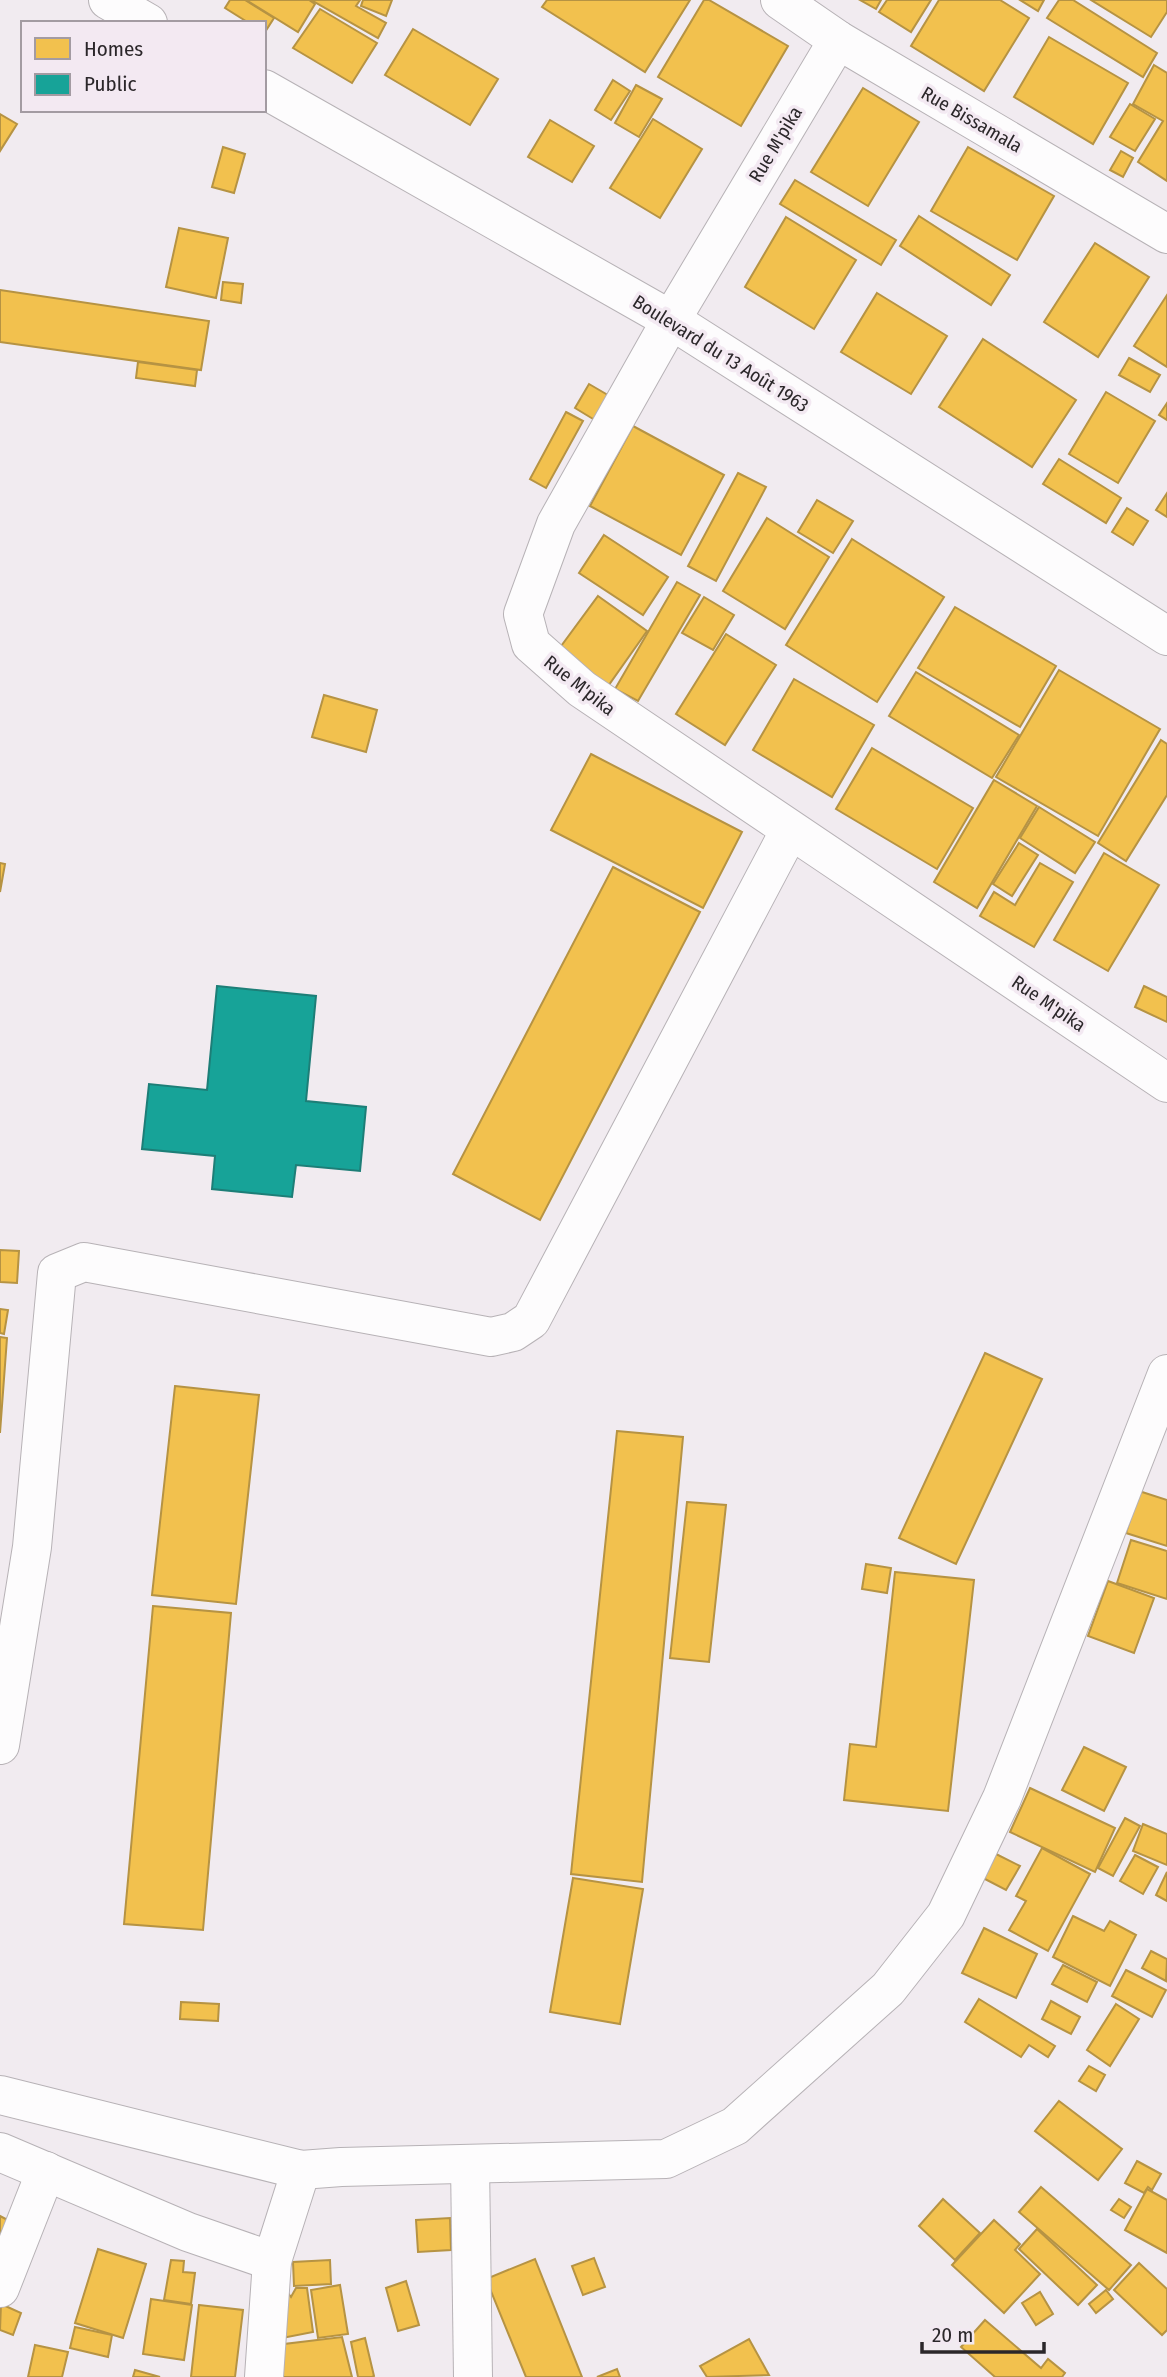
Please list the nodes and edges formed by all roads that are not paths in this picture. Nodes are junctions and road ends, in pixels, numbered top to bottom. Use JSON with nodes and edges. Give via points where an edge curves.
{"nodes":[{"id":1,"x":108,"y":0,"type":"edge"},
{"id":2,"x":780,"y":0,"type":"edge"},
{"id":3,"x":145,"y":21,"type":"edge"},
{"id":4,"x":838,"y":40,"type":"junction"},
{"id":5,"x":266,"y":90,"type":"edge"},
{"id":6,"x":1167,"y":234,"type":"edge"},
{"id":7,"x":671,"y":320,"type":"junction"},
{"id":8,"x":1167,"y":636,"type":"edge"},
{"id":9,"x":790,"y":830,"type":"junction"},
{"id":10,"x":1167,"y":1083,"type":"edge"},
{"id":11,"x":1167,"y":1376,"type":"edge"},
{"id":12,"x":16,"y":1544,"type":"edge"},
{"id":13,"x":0,"y":1745,"type":"edge"},
{"id":14,"x":0,"y":2095,"type":"edge"},
{"id":15,"x":0,"y":2152,"type":"edge"},
{"id":16,"x":470,"y":2164,"type":"junction"},
{"id":17,"x":301,"y":2170,"type":"junction"},
{"id":18,"x":46,"y":2171,"type":"junction"},
{"id":19,"x":272,"y":2261,"type":"junction"},
{"id":20,"x":0,"y":2288,"type":"edge"},
{"id":21,"x":264,"y":2377,"type":"edge"},
{"id":22,"x":473,"y":2377,"type":"edge"}],
"edges":[{"from":1,"to":3,"type":"street"},
{"from":2,"to":4,"type":"street","name":"Rue Bissamala"},
{"from":4,"to":6,"type":"street","name":"Rue Bissamala"},
{"from":4,"to":7,"type":"street","name":"Rue M'pika"},
{"from":5,"to":7,"type":"street","name":"Boulevard du 13 Août 1963"},
{"from":7,"to":8,"type":"street","name":"Boulevard du 13 Août 1963"},
{"from":7,"to":9,"type":"street","name":"Rue M'pika","via":[[556,524],[523,614],[531,644],[572,682]]},
{"from":9,"to":10,"type":"street","name":"Rue M'pika"},
{"from":9,"to":12,"type":"street","via":[[531,1320],[513,1332],[491,1337],[84,1262],[57,1273]]},
{"from":11,"to":16,"type":"street","via":[[1002,1798],[946,1915],[888,1989],[735,2126],[666,2159]]},
{"from":12,"to":13,"type":"street"},
{"from":14,"to":17,"type":"street"},
{"from":15,"to":18,"type":"street"},
{"from":16,"to":17,"type":"street"},
{"from":16,"to":22,"type":"street"},
{"from":17,"to":19,"type":"street"},
{"from":18,"to":19,"type":"street","via":[[187,2232]]},
{"from":18,"to":20,"type":"street"},
{"from":19,"to":21,"type":"street"}]}
